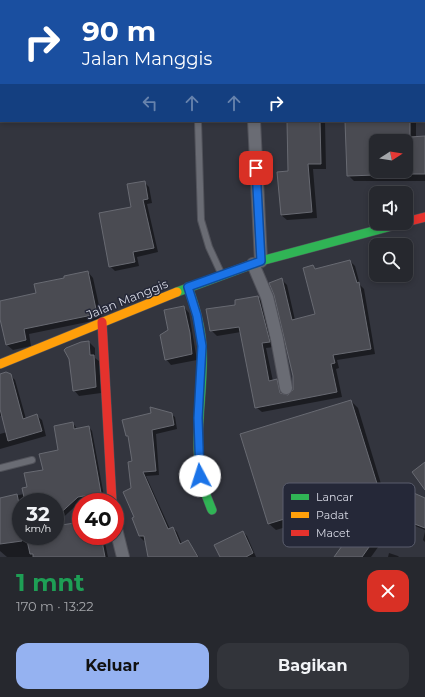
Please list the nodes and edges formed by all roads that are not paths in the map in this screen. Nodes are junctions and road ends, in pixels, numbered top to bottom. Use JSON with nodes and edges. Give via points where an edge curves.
{"nodes":[{"id":1,"x":198,"y":122,"type":"edge"},
{"id":2,"x":254,"y":122,"type":"edge"},
{"id":3,"x":425,"y":218,"type":"edge"},
{"id":4,"x":413,"y":221,"type":"edge"},
{"id":5,"x":379,"y":230,"type":"edge"},
{"id":6,"x":257,"y":263,"type":"junction"},
{"id":7,"x":222,"y":275,"type":"junction"},
{"id":8,"x":188,"y":287,"type":"junction"},
{"id":9,"x":102,"y":322,"type":"junction"},
{"id":10,"x":0,"y":364,"type":"edge"},
{"id":11,"x":286,"y":388,"type":"dead end"},
{"id":12,"x":32,"y":460,"type":"dead end"},
{"id":13,"x":0,"y":468,"type":"edge"},
{"id":14,"x":112,"y":493,"type":"edge"},
{"id":15,"x":212,"y":510,"type":"dead end"},
{"id":16,"x":120,"y":545,"type":"edge"},
{"id":17,"x":123,"y":557,"type":"edge"}],
"edges":[{"from":1,"to":7,"type":"lane","via":[[201,220],[209,248]]},
{"from":2,"to":6,"type":"street"},
{"from":3,"to":4,"type":"street","name":"Jalan Manggis"},
{"from":5,"to":6,"type":"street","name":"Jalan Manggis"},
{"from":6,"to":7,"type":"street","name":"Jalan Manggis"},
{"from":6,"to":11,"type":"street","via":[[277,339]]},
{"from":7,"to":8,"type":"street","name":"Jalan Manggis"},
{"from":8,"to":9,"type":"street","name":"Jalan Manggis"},
{"from":8,"to":15,"type":"street","via":[[197,316],[202,346],[198,418],[199,463],[202,489]]},
{"from":9,"to":10,"type":"street","name":"Jalan Manggis"},
{"from":9,"to":14,"type":"street"},
{"from":12,"to":13,"type":"lane"},
{"from":16,"to":17,"type":"street"}]}
